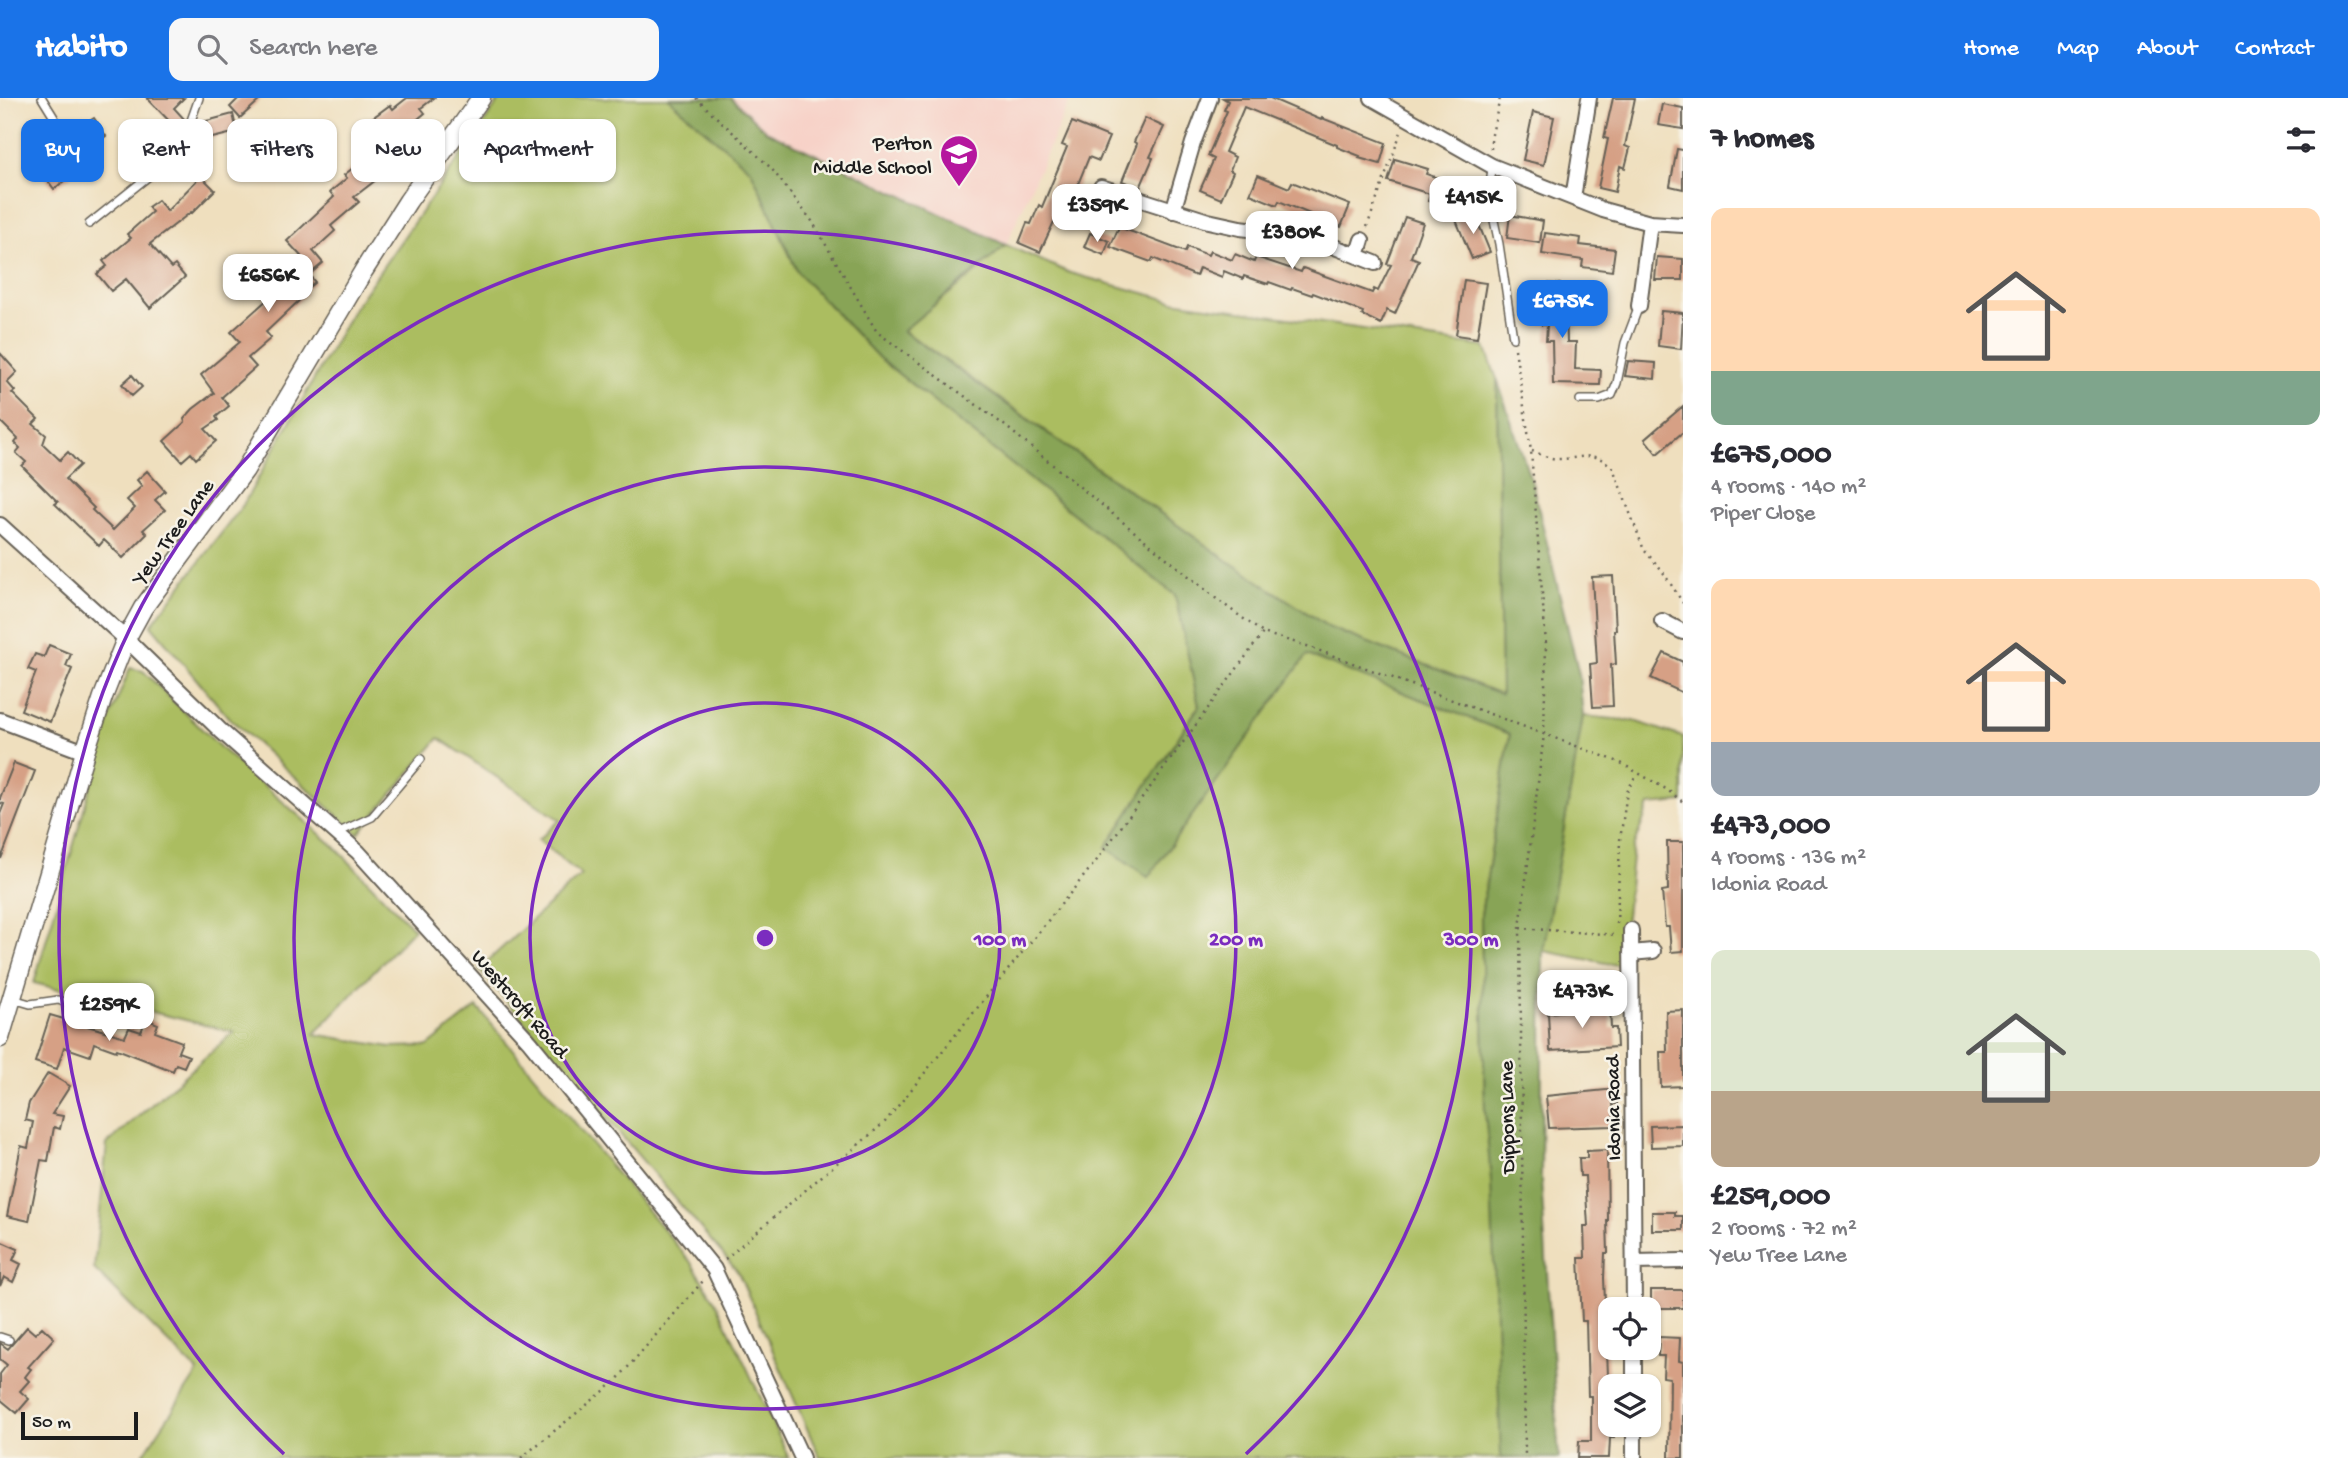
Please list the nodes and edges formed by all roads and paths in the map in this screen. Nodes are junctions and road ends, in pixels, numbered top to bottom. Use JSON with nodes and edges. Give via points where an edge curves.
{"nodes":[{"id":1,"x":42,"y":98,"type":"edge"},
{"id":2,"x":199,"y":98,"type":"edge"},
{"id":3,"x":481,"y":98,"type":"edge"},
{"id":4,"x":696,"y":98,"type":"edge"},
{"id":5,"x":1210,"y":98,"type":"edge"},
{"id":6,"x":1372,"y":98,"type":"edge"},
{"id":7,"x":1500,"y":98,"type":"edge"},
{"id":8,"x":1589,"y":98,"type":"edge"},
{"id":9,"x":1406,"y":118,"type":"junction"},
{"id":10,"x":55,"y":119,"type":"dead end"},
{"id":11,"x":1492,"y":166,"type":"junction"},
{"id":12,"x":1101,"y":187,"type":"dead end"},
{"id":13,"x":1119,"y":194,"type":"junction"},
{"id":14,"x":1573,"y":198,"type":"junction"},
{"id":15,"x":1173,"y":211,"type":"junction"},
{"id":16,"x":1111,"y":216,"type":"dead end"},
{"id":17,"x":1650,"y":223,"type":"junction"},
{"id":18,"x":89,"y":224,"type":"dead end"},
{"id":19,"x":1683,"y":225,"type":"edge"},
{"id":20,"x":1362,"y":240,"type":"joint"},
{"id":21,"x":1357,"y":256,"type":"junction"},
{"id":22,"x":1375,"y":263,"type":"dead end"},
{"id":23,"x":1639,"y":306,"type":"joint"},
{"id":24,"x":1513,"y":338,"type":"joint"},
{"id":25,"x":1580,"y":400,"type":"dead end"},
{"id":26,"x":1531,"y":451,"type":"junction"},
{"id":27,"x":0,"y":524,"type":"edge"},
{"id":28,"x":1683,"y":603,"type":"edge"},
{"id":29,"x":1662,"y":621,"type":"dead end"},
{"id":30,"x":1683,"y":632,"type":"edge"},
{"id":31,"x":1263,"y":633,"type":"junction"},
{"id":32,"x":126,"y":639,"type":"junction"},
{"id":33,"x":0,"y":720,"type":"edge"},
{"id":34,"x":1544,"y":734,"type":"junction"},
{"id":35,"x":85,"y":752,"type":"junction"},
{"id":36,"x":421,"y":759,"type":"dead end"},
{"id":37,"x":1637,"y":773,"type":"junction"},
{"id":38,"x":1683,"y":802,"type":"edge"},
{"id":39,"x":335,"y":834,"type":"junction"},
{"id":40,"x":1520,"y":928,"type":"junction"},
{"id":41,"x":1631,"y":930,"type":"dead end"},
{"id":42,"x":1653,"y":951,"type":"dead end"},
{"id":43,"x":1631,"y":953,"type":"junction"},
{"id":44,"x":10,"y":998,"type":"junction"},
{"id":45,"x":94,"y":1011,"type":"dead end"},
{"id":46,"x":0,"y":1038,"type":"edge"},
{"id":47,"x":1683,"y":1261,"type":"edge"},
{"id":48,"x":1634,"y":1262,"type":"junction"},
{"id":49,"x":714,"y":1269,"type":"junction"},
{"id":50,"x":1634,"y":1297,"type":"edge"},
{"id":51,"x":0,"y":1337,"type":"edge"},
{"id":52,"x":9,"y":1340,"type":"dead end"},
{"id":53,"x":1634,"y":1437,"type":"edge"},
{"id":54,"x":521,"y":1458,"type":"edge"},
{"id":55,"x":802,"y":1458,"type":"edge"},
{"id":56,"x":1525,"y":1458,"type":"edge"},
{"id":57,"x":1634,"y":1458,"type":"edge"}],
"edges":[{"from":1,"to":10,"type":"lane"},
{"from":2,"to":18,"type":"lane","via":[[187,132],[164,164]]},
{"from":3,"to":32,"type":"street","name":"Yew Tree Lane","via":[[364,270],[245,470],[143,608]]},
{"from":4,"to":31,"type":"path","via":[[771,169],[812,221],[877,332],[1003,425]]},
{"from":5,"to":15,"type":"street"},
{"from":6,"to":9,"type":"street"},
{"from":7,"to":11,"type":"path","via":[[1491,139]]},
{"from":8,"to":14,"type":"street"},
{"from":9,"to":11,"type":"street"},
{"from":9,"to":20,"type":"path"},
{"from":11,"to":14,"type":"street"},
{"from":11,"to":24,"type":"lane","via":[[1489,197]]},
{"from":12,"to":13,"type":"street"},
{"from":13,"to":15,"type":"street"},
{"from":13,"to":16,"type":"street"},
{"from":14,"to":17,"type":"street"},
{"from":15,"to":21,"type":"street","via":[[1322,242]]},
{"from":17,"to":19,"type":"street"},
{"from":17,"to":23,"type":"street"},
{"from":20,"to":21,"type":"street"},
{"from":21,"to":22,"type":"street"},
{"from":23,"to":25,"type":"lane","via":[[1612,395]]},
{"from":24,"to":26,"type":"path","name":"Dippons Lane"},
{"from":26,"to":28,"type":"path","via":[[1556,459],[1590,455],[1603,458],[1613,468],[1644,550]]},
{"from":26,"to":34,"type":"path","name":"Dippons Lane","via":[[1546,644]]},
{"from":27,"to":32,"type":"street","name":"Westcroft Road"},
{"from":29,"to":30,"type":"street"},
{"from":31,"to":34,"type":"path"},
{"from":31,"to":49,"type":"path","via":[[1097,860],[885,1122]]},
{"from":32,"to":35,"type":"street","name":"Yew Tree Lane"},
{"from":32,"to":39,"type":"street","name":"Westcroft Road"},
{"from":33,"to":35,"type":"street"},
{"from":34,"to":37,"type":"path"},
{"from":34,"to":40,"type":"path","name":"Dippons Lane"},
{"from":35,"to":44,"type":"street","name":"Yew Tree Lane"},
{"from":36,"to":39,"type":"lane","via":[[372,817]]},
{"from":37,"to":38,"type":"path"},
{"from":37,"to":40,"type":"path","via":[[1627,792],[1620,840],[1617,935]]},
{"from":39,"to":49,"type":"street","name":"Westcroft Road","via":[[358,852],[530,1042]]},
{"from":40,"to":56,"type":"path","name":"Dippons Lane"},
{"from":41,"to":43,"type":"street","name":"Idonia Road"},
{"from":42,"to":43,"type":"street"},
{"from":43,"to":48,"type":"street","name":"Idonia Road"},
{"from":44,"to":45,"type":"lane","via":[[30,1004],[58,1000]]},
{"from":44,"to":46,"type":"street","name":"Yew Tree Lane"},
{"from":47,"to":48,"type":"street"},
{"from":48,"to":50,"type":"street","name":"Idonia Road"},
{"from":49,"to":54,"type":"path","via":[[615,1382]]},
{"from":49,"to":55,"type":"street","name":"Westcroft Road"},
{"from":51,"to":52,"type":"lane"},
{"from":53,"to":57,"type":"street"}]}
